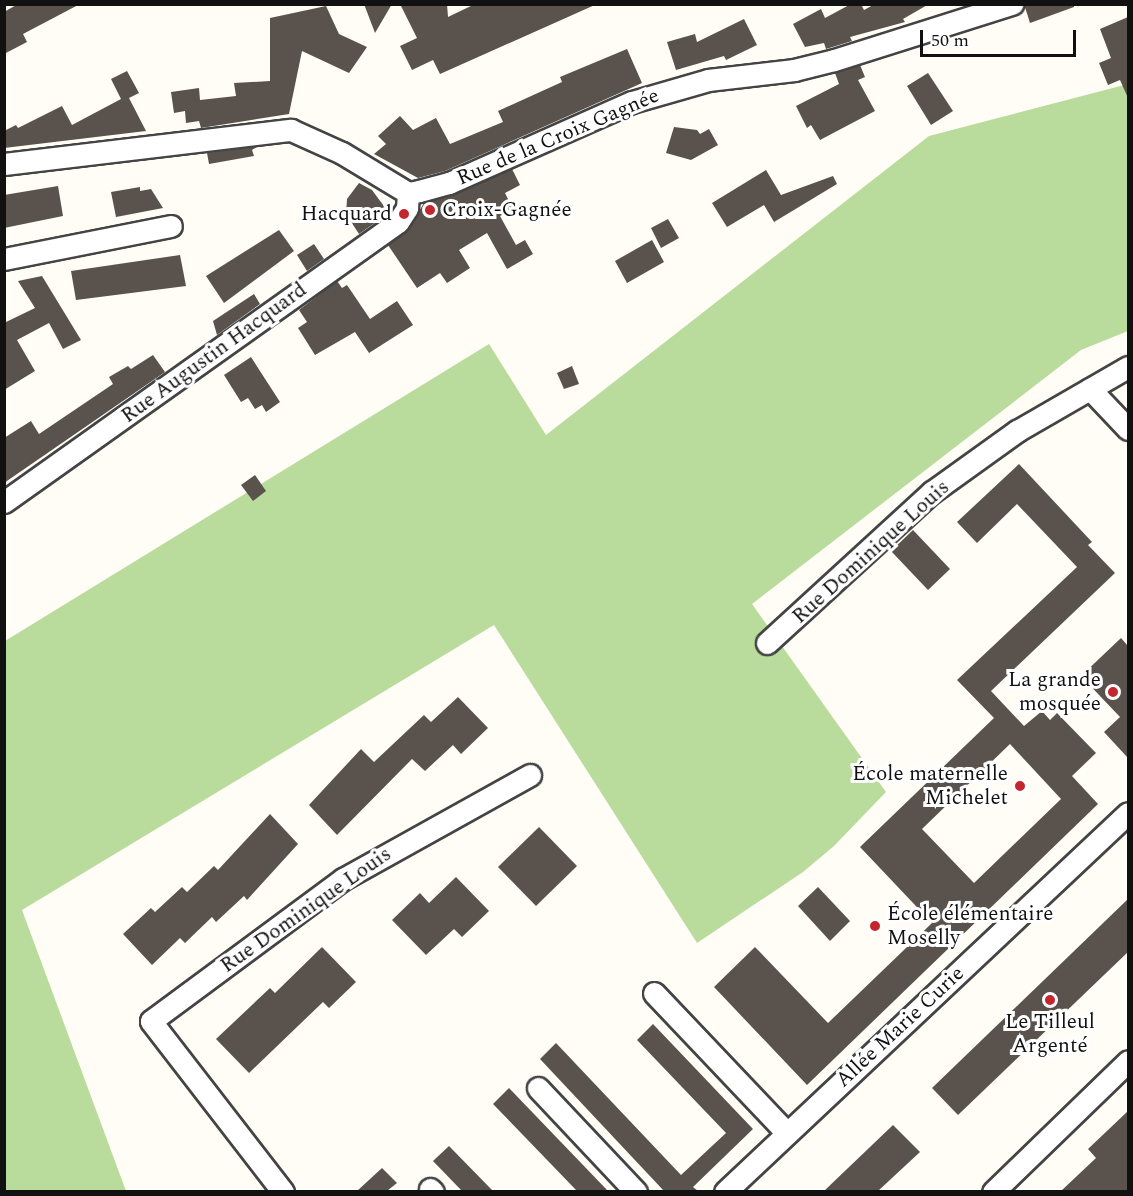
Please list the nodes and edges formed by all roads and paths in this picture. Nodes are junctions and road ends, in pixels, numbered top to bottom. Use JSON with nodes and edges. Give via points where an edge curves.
{"nodes":[{"id":1,"x":1012,"y":4,"type":"edge"},
{"id":2,"x":4,"y":164,"type":"edge"},
{"id":3,"x":408,"y":193,"type":"junction"},
{"id":4,"x":171,"y":226,"type":"dead end"},
{"id":5,"x":4,"y":259,"type":"edge"},
{"id":6,"x":1128,"y":367,"type":"edge"},
{"id":7,"x":1090,"y":389,"type":"junction"},
{"id":8,"x":1128,"y":429,"type":"edge"},
{"id":9,"x":4,"y":501,"type":"edge"},
{"id":10,"x":767,"y":643,"type":"dead end"},
{"id":11,"x":530,"y":775,"type":"dead end"},
{"id":12,"x":1128,"y":813,"type":"edge"},
{"id":13,"x":654,"y":993,"type":"dead end"},
{"id":14,"x":1128,"y":1061,"type":"edge"},
{"id":15,"x":538,"y":1088,"type":"dead end"},
{"id":16,"x":787,"y":1133,"type":"junction"},
{"id":17,"x":283,"y":1191,"type":"edge"},
{"id":18,"x":636,"y":1191,"type":"edge"},
{"id":19,"x":724,"y":1191,"type":"edge"},
{"id":20,"x":993,"y":1191,"type":"edge"}],
"edges":[{"from":1,"to":3,"type":"street","name":"Rue de la Croix Gagnée","via":[[834,60],[670,90],[612,110],[449,183]]},
{"from":2,"to":3,"type":"street","via":[[291,130],[333,148]]},
{"from":3,"to":9,"type":"street","name":"Rue Augustin Hacquard","via":[[407,208],[398,222]]},
{"from":4,"to":5,"type":"street"},
{"from":6,"to":7,"type":"street","name":"Rue Dominique Louis"},
{"from":7,"to":8,"type":"street"},
{"from":7,"to":10,"type":"street","name":"Rue Dominique Louis","via":[[1017,431],[932,492]]},
{"from":11,"to":17,"type":"street","name":"Rue Dominique Louis","via":[[343,879],[151,1021]]},
{"from":12,"to":16,"type":"street","name":"Allée Marie Curie"},
{"from":13,"to":16,"type":"street"},
{"from":14,"to":20,"type":"street"},
{"from":15,"to":18,"type":"street"},
{"from":16,"to":19,"type":"street","name":"Allée Marie Curie"}]}
